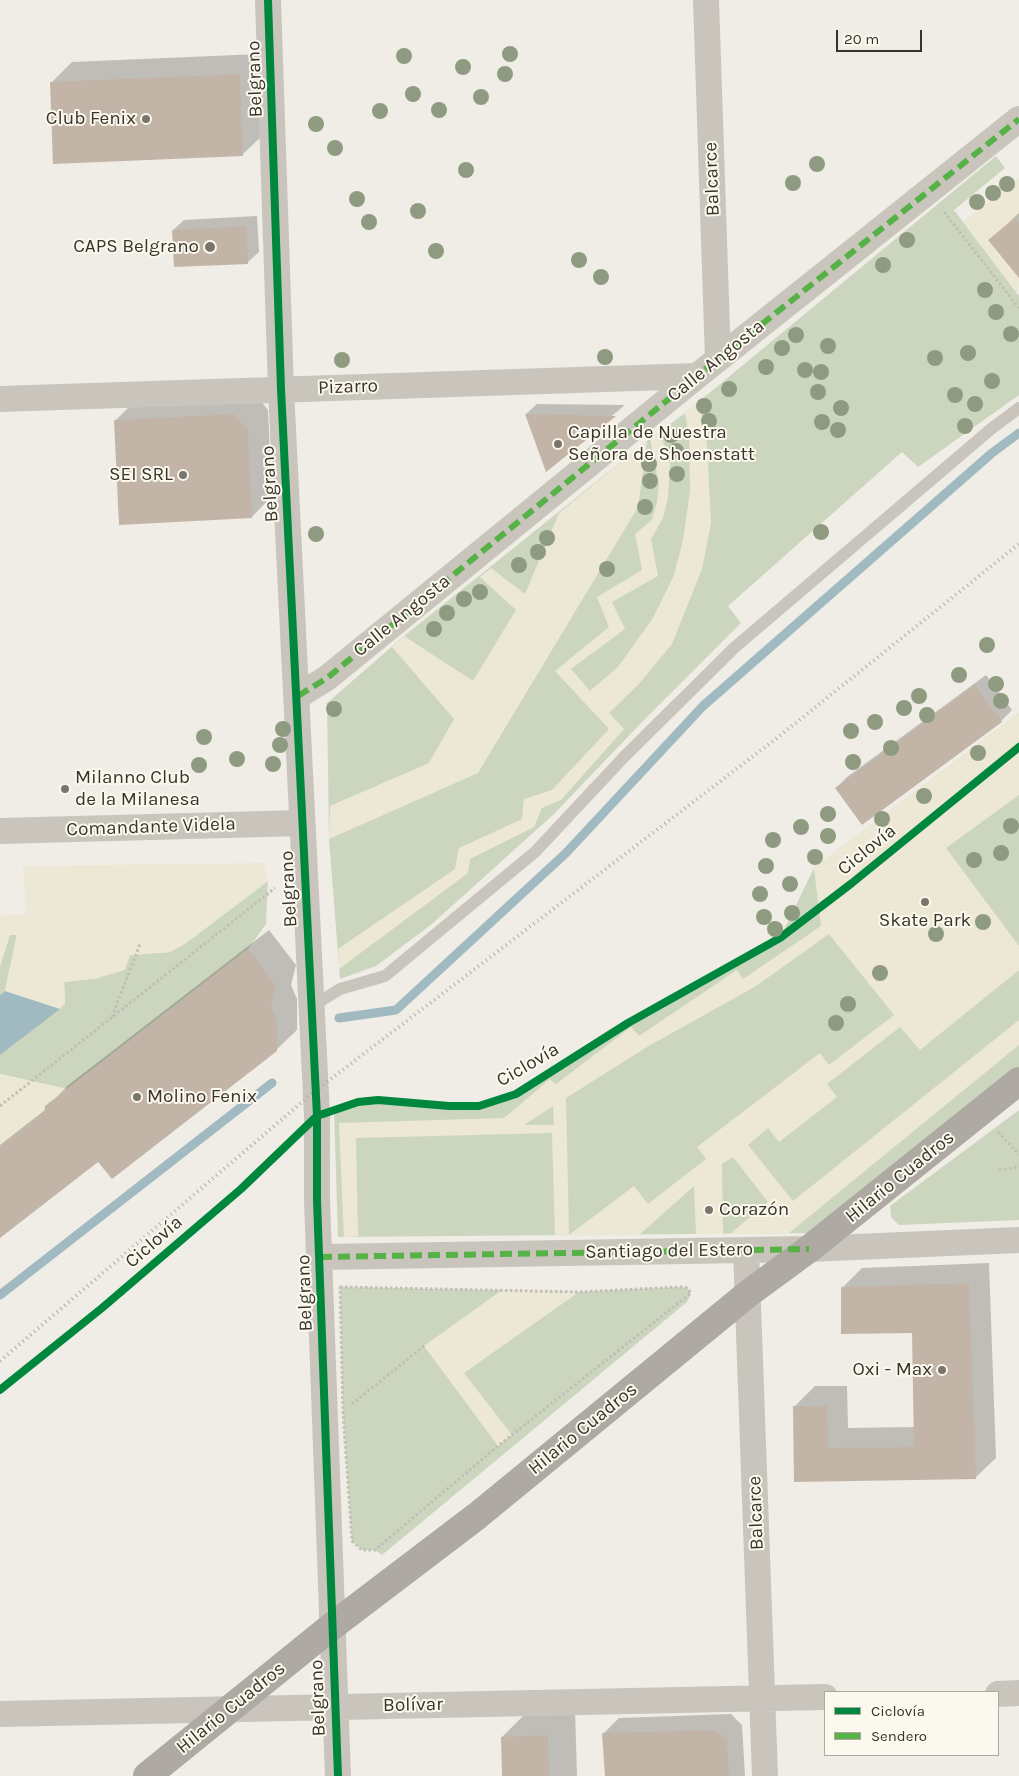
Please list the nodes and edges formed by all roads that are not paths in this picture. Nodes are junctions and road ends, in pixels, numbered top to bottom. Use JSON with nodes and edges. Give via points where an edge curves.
{"nodes":[{"id":1,"x":268,"y":0,"type":"edge"},
{"id":2,"x":706,"y":0,"type":"edge"},
{"id":3,"x":1019,"y":119,"type":"edge"},
{"id":4,"x":718,"y":359,"type":"junction"},
{"id":5,"x":697,"y":376,"type":"junction"},
{"id":6,"x":281,"y":389,"type":"junction"},
{"id":7,"x":0,"y":399,"type":"edge"},
{"id":8,"x":1019,"y":408,"type":"edge"},
{"id":9,"x":298,"y":696,"type":"junction"},
{"id":10,"x":302,"y":823,"type":"junction"},
{"id":11,"x":0,"y":831,"type":"edge"},
{"id":12,"x":311,"y":1007,"type":"junction"},
{"id":13,"x":1019,"y":1081,"type":"edge"},
{"id":14,"x":1019,"y":1240,"type":"edge"},
{"id":15,"x":809,"y":1249,"type":"junction"},
{"id":16,"x":746,"y":1250,"type":"junction"},
{"id":17,"x":320,"y":1257,"type":"junction"},
{"id":18,"x":749,"y":1294,"type":"junction"},
{"id":19,"x":331,"y":1627,"type":"junction"},
{"id":20,"x":1019,"y":1693,"type":"edge"},
{"id":21,"x":999,"y":1694,"type":"edge"},
{"id":22,"x":824,"y":1697,"type":"edge"},
{"id":23,"x":762,"y":1699,"type":"junction"},
{"id":24,"x":334,"y":1707,"type":"junction"},
{"id":25,"x":230,"y":1710,"type":"junction"},
{"id":26,"x":0,"y":1714,"type":"edge"},
{"id":27,"x":147,"y":1776,"type":"edge"},
{"id":28,"x":338,"y":1776,"type":"edge"},
{"id":29,"x":765,"y":1776,"type":"edge"}],
"edges":[{"from":1,"to":6,"type":"street","name":"Belgrano"},
{"from":2,"to":4,"type":"street","name":"Balcarce"},
{"from":3,"to":4,"type":"street","name":"Calle Angosta"},
{"from":4,"to":5,"type":"street","name":"Calle Angosta"},
{"from":5,"to":6,"type":"street","name":"Pizarro"},
{"from":5,"to":9,"type":"street","name":"Calle Angosta","via":[[327,678]]},
{"from":6,"to":7,"type":"street","name":"Pizarro"},
{"from":6,"to":9,"type":"street","name":"Belgrano"},
{"from":8,"to":12,"type":"lane","via":[[734,648],[534,852],[385,976],[340,989]]},
{"from":9,"to":10,"type":"street","name":"Belgrano"},
{"from":10,"to":11,"type":"street","name":"Comandante Videla"},
{"from":10,"to":12,"type":"street","name":"Belgrano"},
{"from":12,"to":17,"type":"street","name":"Belgrano"},
{"from":13,"to":15,"type":"main road","name":"Hilario Cuadros"},
{"from":14,"to":15,"type":"street","name":"Santiago del Estero"},
{"from":15,"to":16,"type":"street","name":"Santiago del Estero"},
{"from":15,"to":18,"type":"main road","name":"Hilario Cuadros"},
{"from":16,"to":17,"type":"street","name":"Santiago del Estero"},
{"from":16,"to":18,"type":"street","name":"Balcarce"},
{"from":17,"to":19,"type":"street","name":"Belgrano"},
{"from":18,"to":19,"type":"main road","name":"Hilario Cuadros","via":[[477,1516]]},
{"from":18,"to":23,"type":"street","name":"Balcarce"},
{"from":19,"to":24,"type":"street","name":"Belgrano"},
{"from":19,"to":25,"type":"main road","name":"Hilario Cuadros"},
{"from":20,"to":21,"type":"street"},
{"from":22,"to":23,"type":"street","name":"Bolívar"},
{"from":23,"to":24,"type":"street","name":"Bolívar"},
{"from":23,"to":29,"type":"street","name":"Balcarce"},
{"from":24,"to":25,"type":"street","name":"Bolívar"},
{"from":24,"to":28,"type":"street","name":"Belgrano"},
{"from":25,"to":26,"type":"street","name":"Bolívar"},
{"from":25,"to":27,"type":"main road","name":"Hilario Cuadros"}]}
